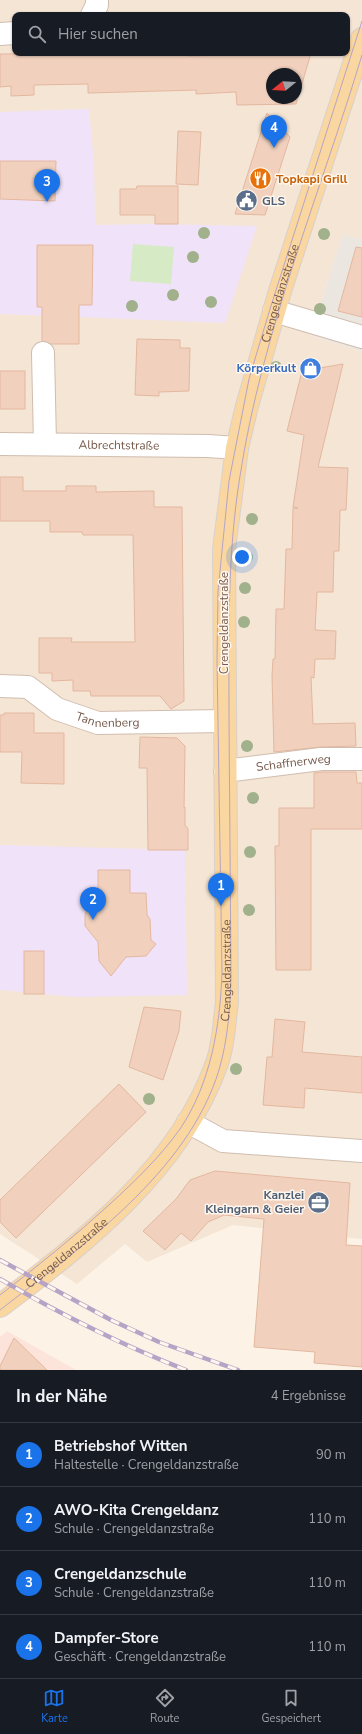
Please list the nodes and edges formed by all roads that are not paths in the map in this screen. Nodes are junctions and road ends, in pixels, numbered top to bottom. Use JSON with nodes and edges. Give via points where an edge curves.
{"nodes":[{"id":1,"x":97,"y":0,"type":"edge"},
{"id":2,"x":93,"y":12,"type":"edge"},
{"id":3,"x":12,"y":33,"type":"edge"},
{"id":4,"x":0,"y":34,"type":"edge"},
{"id":5,"x":362,"y":39,"type":"edge"},
{"id":6,"x":274,"y":311,"type":"junction"},
{"id":7,"x":362,"y":337,"type":"edge"},
{"id":8,"x":43,"y":353,"type":"dead end"},
{"id":9,"x":0,"y":444,"type":"edge"},
{"id":10,"x":45,"y":444,"type":"junction"},
{"id":11,"x":238,"y":448,"type":"junction"},
{"id":12,"x":0,"y":686,"type":"edge"},
{"id":13,"x":225,"y":721,"type":"junction"},
{"id":14,"x":362,"y":759,"type":"edge"},
{"id":15,"x":225,"y":771,"type":"junction"},
{"id":16,"x":188,"y":1122,"type":"junction"},
{"id":17,"x":362,"y":1151,"type":"edge"},
{"id":18,"x":0,"y":1306,"type":"edge"}],
"edges":[{"from":1,"to":2,"type":"street"},
{"from":3,"to":4,"type":"street"},
{"from":5,"to":6,"type":"main road","name":"Crengeldanzstraße"},
{"from":6,"to":7,"type":"street"},
{"from":6,"to":11,"type":"main road","name":"Crengeldanzstraße"},
{"from":8,"to":10,"type":"street"},
{"from":9,"to":10,"type":"street","name":"Albrechtstraße"},
{"from":10,"to":11,"type":"street","name":"Albrechtstraße"},
{"from":11,"to":13,"type":"main road","name":"Crengeldanzstraße","via":[[224,549]]},
{"from":12,"to":13,"type":"street","name":"Tannenberg","via":[[28,687],[57,709],[98,724]]},
{"from":13,"to":15,"type":"main road","name":"Crengeldanzstraße"},
{"from":14,"to":15,"type":"street","name":"Schaffnerweg","via":[[321,759]]},
{"from":15,"to":16,"type":"main road","name":"Crengeldanzstraße","via":[[227,1003],[218,1062]]},
{"from":16,"to":17,"type":"street","via":[[223,1141]]},
{"from":16,"to":18,"type":"main road","name":"Crengeldanzstraße","via":[[179,1138],[145,1181],[61,1260]]}]}
